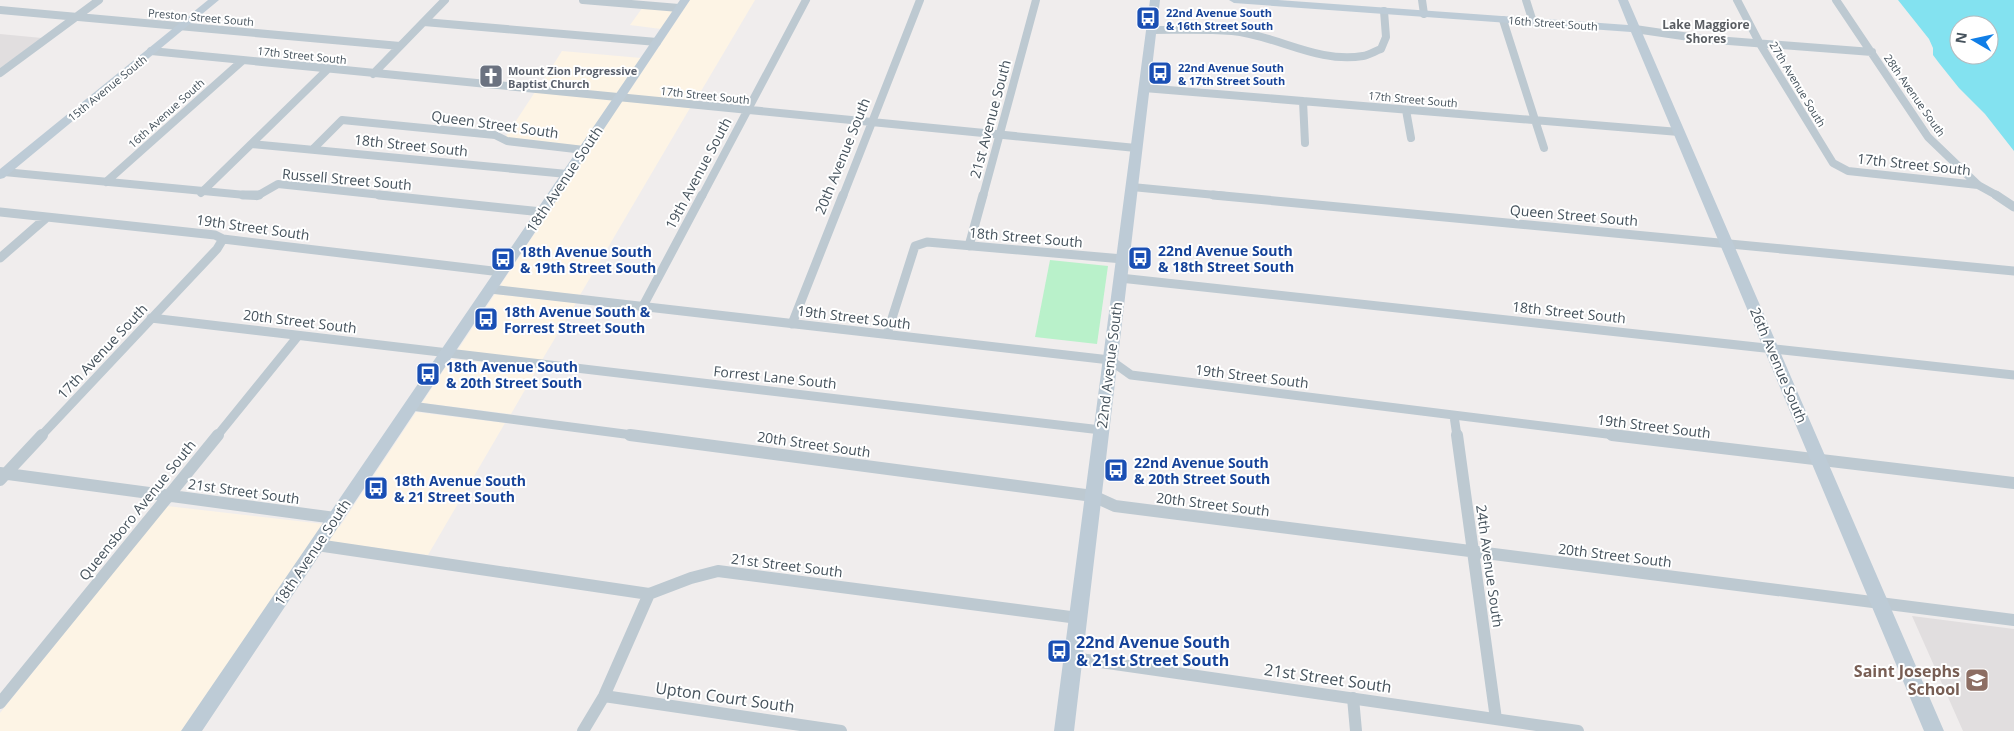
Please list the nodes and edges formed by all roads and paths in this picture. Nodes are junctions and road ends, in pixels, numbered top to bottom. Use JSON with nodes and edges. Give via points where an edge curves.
{"nodes":[{"id":1,"x":100,"y":0,"type":"edge"},
{"id":2,"x":214,"y":0,"type":"edge"},
{"id":3,"x":445,"y":0,"type":"edge"},
{"id":4,"x":583,"y":0,"type":"edge"},
{"id":5,"x":806,"y":0,"type":"edge"},
{"id":6,"x":920,"y":0,"type":"edge"},
{"id":7,"x":1036,"y":0,"type":"edge"},
{"id":8,"x":1155,"y":0,"type":"edge"},
{"id":9,"x":1234,"y":0,"type":"edge"},
{"id":10,"x":1422,"y":0,"type":"edge"},
{"id":11,"x":1526,"y":0,"type":"edge"},
{"id":12,"x":1623,"y":0,"type":"edge"},
{"id":13,"x":1737,"y":0,"type":"edge"},
{"id":14,"x":1836,"y":0,"type":"edge"},
{"id":15,"x":1315,"y":3,"type":"edge"},
{"id":16,"x":682,"y":4,"type":"edge"},
{"id":17,"x":0,"y":10,"type":"edge"},
{"id":18,"x":1384,"y":11,"type":"junction"},
{"id":19,"x":1424,"y":14,"type":"junction"},
{"id":20,"x":77,"y":16,"type":"junction"},
{"id":21,"x":1504,"y":20,"type":"junction"},
{"id":22,"x":424,"y":22,"type":"junction"},
{"id":23,"x":1533,"y":22,"type":"junction"},
{"id":24,"x":182,"y":27,"type":"junction"},
{"id":25,"x":1635,"y":29,"type":"junction"},
{"id":26,"x":1151,"y":30,"type":"junction"},
{"id":27,"x":657,"y":42,"type":"junction"},
{"id":28,"x":1760,"y":44,"type":"junction"},
{"id":29,"x":400,"y":46,"type":"junction"},
{"id":30,"x":151,"y":51,"type":"junction"},
{"id":31,"x":1872,"y":52,"type":"junction"},
{"id":32,"x":242,"y":61,"type":"junction"},
{"id":33,"x":328,"y":69,"type":"junction"},
{"id":34,"x":0,"y":73,"type":"edge"},
{"id":35,"x":373,"y":74,"type":"junction"},
{"id":36,"x":1144,"y":88,"type":"junction"},
{"id":37,"x":619,"y":98,"type":"junction"},
{"id":38,"x":1303,"y":101,"type":"junction"},
{"id":39,"x":1406,"y":110,"type":"junction"},
{"id":40,"x":747,"y":111,"type":"junction"},
{"id":41,"x":1535,"y":120,"type":"junction"},
{"id":42,"x":871,"y":123,"type":"junction"},
{"id":43,"x":1679,"y":132,"type":"junction"},
{"id":44,"x":999,"y":135,"type":"junction"},
{"id":45,"x":1411,"y":138,"type":"dead end"},
{"id":46,"x":1304,"y":143,"type":"dead end"},
{"id":47,"x":252,"y":144,"type":"junction"},
{"id":48,"x":1136,"y":148,"type":"junction"},
{"id":49,"x":1544,"y":148,"type":"dead end"},
{"id":50,"x":313,"y":149,"type":"junction"},
{"id":51,"x":584,"y":150,"type":"junction"},
{"id":52,"x":1848,"y":171,"type":"joint"},
{"id":53,"x":2,"y":174,"type":"edge"},
{"id":54,"x":567,"y":174,"type":"junction"},
{"id":55,"x":106,"y":182,"type":"junction"},
{"id":56,"x":1978,"y":185,"type":"junction"},
{"id":57,"x":1132,"y":186,"type":"junction"},
{"id":58,"x":201,"y":192,"type":"junction"},
{"id":59,"x":2014,"y":207,"type":"edge"},
{"id":60,"x":0,"y":212,"type":"edge"},
{"id":61,"x":542,"y":212,"type":"junction"},
{"id":62,"x":46,"y":218,"type":"junction"},
{"id":63,"x":223,"y":239,"type":"junction"},
{"id":64,"x":1726,"y":243,"type":"junction"},
{"id":65,"x":969,"y":246,"type":"junction"},
{"id":66,"x":0,"y":258,"type":"edge"},
{"id":67,"x":1123,"y":260,"type":"junction"},
{"id":68,"x":2014,"y":271,"type":"edge"},
{"id":69,"x":501,"y":272,"type":"junction"},
{"id":70,"x":1120,"y":278,"type":"junction"},
{"id":71,"x":490,"y":289,"type":"junction"},
{"id":72,"x":643,"y":306,"type":"junction"},
{"id":73,"x":152,"y":318,"type":"junction"},
{"id":74,"x":792,"y":324,"type":"junction"},
{"id":75,"x":887,"y":334,"type":"junction"},
{"id":76,"x":298,"y":336,"type":"junction"},
{"id":77,"x":1771,"y":348,"type":"junction"},
{"id":78,"x":446,"y":354,"type":"junction"},
{"id":79,"x":1110,"y":360,"type":"junction"},
{"id":80,"x":2014,"y":375,"type":"edge"},
{"id":81,"x":411,"y":406,"type":"junction"},
{"id":82,"x":1454,"y":416,"type":"junction"},
{"id":83,"x":1101,"y":430,"type":"junction"},
{"id":84,"x":1819,"y":459,"type":"junction"},
{"id":85,"x":2,"y":476,"type":"edge"},
{"id":86,"x":2014,"y":484,"type":"edge"},
{"id":87,"x":168,"y":496,"type":"junction"},
{"id":88,"x":1093,"y":496,"type":"junction"},
{"id":89,"x":335,"y":518,"type":"junction"},
{"id":90,"x":317,"y":545,"type":"junction"},
{"id":91,"x":1473,"y":553,"type":"junction"},
{"id":92,"x":649,"y":594,"type":"junction"},
{"id":93,"x":1880,"y":602,"type":"junction"},
{"id":94,"x":1078,"y":618,"type":"junction"},
{"id":95,"x":2014,"y":620,"type":"edge"},
{"id":96,"x":1073,"y":658,"type":"junction"},
{"id":97,"x":604,"y":696,"type":"junction"},
{"id":98,"x":1353,"y":698,"type":"junction"},
{"id":99,"x":0,"y":703,"type":"edge"},
{"id":100,"x":1496,"y":719,"type":"junction"},
{"id":101,"x":191,"y":731,"type":"edge"},
{"id":102,"x":583,"y":731,"type":"edge"},
{"id":103,"x":841,"y":731,"type":"edge"},
{"id":104,"x":1064,"y":731,"type":"edge"},
{"id":105,"x":1356,"y":731,"type":"edge"},
{"id":106,"x":1578,"y":731,"type":"edge"},
{"id":107,"x":1934,"y":731,"type":"edge"}],
"edges":[{"from":1,"to":20,"type":"street"},
{"from":2,"to":24,"type":"street","name":"15th Avenue South"},
{"from":3,"to":22,"type":"street"},
{"from":4,"to":16,"type":"street"},
{"from":5,"to":40,"type":"street","name":"19th Avenue South"},
{"from":6,"to":42,"type":"street","name":"20th Avenue South"},
{"from":7,"to":44,"type":"street","name":"21st Avenue South"},
{"from":8,"to":26,"type":"street","name":"22nd Avenue South"},
{"from":9,"to":15,"type":"street","name":"16th Street South"},
{"from":10,"to":19,"type":"street"},
{"from":11,"to":23,"type":"street"},
{"from":12,"to":25,"type":"street","name":"26th Avenue South"},
{"from":13,"to":28,"type":"street","name":"27th Avenue South"},
{"from":14,"to":31,"type":"street","name":"28th Avenue South"},
{"from":15,"to":18,"type":"street","name":"16th Street South"},
{"from":16,"to":27,"type":"street","name":"18th Avenue South"},
{"from":17,"to":20,"type":"street","name":"Preston Street South"},
{"from":18,"to":19,"type":"street","name":"16th Street South"},
{"from":18,"to":26,"type":"street","via":[[1386,37],[1381,49],[1364,56],[1310,52],[1274,40],[1233,32]]},
{"from":19,"to":21,"type":"street","name":"16th Street South"},
{"from":20,"to":24,"type":"street","name":"Preston Street South"},
{"from":20,"to":34,"type":"street"},
{"from":21,"to":23,"type":"street","name":"16th Street South"},
{"from":21,"to":41,"type":"street"},
{"from":22,"to":27,"type":"street"},
{"from":22,"to":29,"type":"street"},
{"from":23,"to":25,"type":"street","name":"16th Street South"},
{"from":24,"to":29,"type":"street","name":"Preston Street South"},
{"from":24,"to":30,"type":"street","name":"15th Avenue South"},
{"from":25,"to":28,"type":"street","name":"16th Street South"},
{"from":25,"to":43,"type":"street","name":"26th Avenue South"},
{"from":26,"to":36,"type":"street","name":"22nd Avenue South"},
{"from":27,"to":37,"type":"street","name":"18th Avenue South"},
{"from":28,"to":31,"type":"street","name":"16th Street South"},
{"from":28,"to":52,"type":"street","name":"27th Avenue South","via":[[1828,158]]},
{"from":29,"to":35,"type":"street"},
{"from":30,"to":32,"type":"street","name":"17th Street South"},
{"from":30,"to":53,"type":"street","name":"15th Avenue South"},
{"from":31,"to":56,"type":"street","name":"28th Avenue South","via":[[1928,137]]},
{"from":32,"to":33,"type":"street","name":"17th Street South"},
{"from":32,"to":55,"type":"street","name":"16th Avenue South"},
{"from":33,"to":35,"type":"street","name":"17th Street South"},
{"from":33,"to":47,"type":"street"},
{"from":35,"to":37,"type":"street","name":"17th Street South"},
{"from":36,"to":38,"type":"street","name":"17th Street South"},
{"from":36,"to":48,"type":"street","name":"22nd Avenue South"},
{"from":37,"to":40,"type":"street","name":"17th Street South"},
{"from":37,"to":51,"type":"street","name":"18th Avenue South"},
{"from":38,"to":39,"type":"street","name":"17th Street South"},
{"from":38,"to":46,"type":"street"},
{"from":39,"to":41,"type":"street","name":"17th Street South"},
{"from":39,"to":45,"type":"street"},
{"from":40,"to":42,"type":"street","name":"17th Street South"},
{"from":40,"to":72,"type":"street","name":"19th Avenue South"},
{"from":41,"to":43,"type":"street","name":"17th Street South"},
{"from":41,"to":49,"type":"street"},
{"from":42,"to":44,"type":"street","name":"17th Street South"},
{"from":42,"to":74,"type":"street","name":"20th Avenue South"},
{"from":43,"to":64,"type":"street","name":"26th Avenue South"},
{"from":44,"to":48,"type":"street","name":"17th Street South"},
{"from":44,"to":65,"type":"street","name":"21st Avenue South"},
{"from":47,"to":50,"type":"street","name":"18th Street South"},
{"from":47,"to":58,"type":"street"},
{"from":48,"to":57,"type":"street","name":"22nd Avenue South"},
{"from":50,"to":51,"type":"street","name":"Queen Street South","via":[[342,120],[496,135],[507,141]]},
{"from":50,"to":54,"type":"street","name":"18th Street South"},
{"from":51,"to":54,"type":"street","name":"18th Avenue South"},
{"from":52,"to":56,"type":"street","name":"17th Street South"},
{"from":53,"to":55,"type":"street","name":"Russell Street South"},
{"from":54,"to":61,"type":"street","name":"18th Avenue South"},
{"from":55,"to":58,"type":"street","name":"Russell Street South"},
{"from":56,"to":59,"type":"street","name":"28th Avenue South"},
{"from":57,"to":64,"type":"street","name":"Queen Street South"},
{"from":57,"to":67,"type":"street","name":"22nd Avenue South"},
{"from":58,"to":61,"type":"street","name":"Russell Street South","via":[[257,196],[278,184]]},
{"from":60,"to":62,"type":"street","name":"19th Street South"},
{"from":61,"to":69,"type":"street","name":"18th Avenue South"},
{"from":62,"to":63,"type":"street","name":"19th Street South","via":[[215,235]]},
{"from":62,"to":66,"type":"street"},
{"from":63,"to":69,"type":"street","name":"19th Street South"},
{"from":63,"to":73,"type":"street","name":"17th Avenue South"},
{"from":64,"to":68,"type":"street","name":"Queen Street South"},
{"from":64,"to":77,"type":"street","name":"26th Avenue South"},
{"from":65,"to":67,"type":"street","name":"18th Street South"},
{"from":65,"to":75,"type":"street","name":"18th Street South","via":[[927,242],[915,246]]},
{"from":67,"to":70,"type":"street","name":"22nd Avenue South"},
{"from":69,"to":71,"type":"street","name":"18th Avenue South"},
{"from":70,"to":77,"type":"street","name":"18th Street South"},
{"from":70,"to":79,"type":"street","name":"22nd Avenue South"},
{"from":71,"to":72,"type":"street","name":"19th Street South"},
{"from":71,"to":78,"type":"street","name":"18th Avenue South"},
{"from":72,"to":74,"type":"street","name":"19th Street South"},
{"from":73,"to":76,"type":"street","name":"20th Street South"},
{"from":73,"to":85,"type":"street","name":"17th Avenue South"},
{"from":74,"to":75,"type":"street","name":"19th Street South"},
{"from":75,"to":79,"type":"street","name":"19th Street South"},
{"from":76,"to":78,"type":"street","name":"20th Street South"},
{"from":76,"to":87,"type":"street","name":"Queensboro Avenue South"},
{"from":77,"to":80,"type":"street","name":"18th Street South"},
{"from":77,"to":84,"type":"street","name":"26th Avenue South"},
{"from":78,"to":81,"type":"street","name":"18th Avenue South"},
{"from":78,"to":83,"type":"street","name":"Forrest Lane South","via":[[916,406]]},
{"from":79,"to":82,"type":"street","name":"19th Street South","via":[[1131,375]]},
{"from":79,"to":83,"type":"street","name":"22nd Avenue South"},
{"from":81,"to":88,"type":"street","name":"20th Street South"},
{"from":81,"to":89,"type":"street","name":"18th Avenue South"},
{"from":82,"to":84,"type":"street","name":"19th Street South"},
{"from":82,"to":91,"type":"street","name":"24th Avenue South"},
{"from":83,"to":88,"type":"street","name":"22nd Avenue South"},
{"from":84,"to":86,"type":"street","name":"19th Street South"},
{"from":84,"to":93,"type":"street","name":"26th Avenue South"},
{"from":85,"to":87,"type":"street","name":"21st Street South"},
{"from":87,"to":89,"type":"street","name":"21st Street South"},
{"from":87,"to":99,"type":"street","name":"Queensboro Avenue South"},
{"from":88,"to":91,"type":"street","name":"20th Street South","via":[[1114,506]]},
{"from":88,"to":94,"type":"street","name":"22nd Avenue South"},
{"from":89,"to":90,"type":"street","name":"18th Avenue South"},
{"from":90,"to":92,"type":"street","name":"21st Street South"},
{"from":90,"to":101,"type":"street","name":"18th Avenue South"},
{"from":91,"to":93,"type":"street","name":"20th Street South"},
{"from":91,"to":100,"type":"street","name":"24th Avenue South"},
{"from":92,"to":94,"type":"street","name":"21st Street South","via":[[718,571]]},
{"from":92,"to":97,"type":"street"},
{"from":93,"to":95,"type":"street","name":"20th Street South"},
{"from":93,"to":107,"type":"street","name":"26th Avenue South"},
{"from":94,"to":96,"type":"street","name":"22nd Avenue South"},
{"from":96,"to":98,"type":"street","name":"21st Street South"},
{"from":96,"to":104,"type":"street","name":"22nd Avenue South"},
{"from":97,"to":102,"type":"street"},
{"from":97,"to":103,"type":"street","name":"Upton Court South"},
{"from":98,"to":100,"type":"street","name":"21st Street South"},
{"from":98,"to":105,"type":"street"},
{"from":100,"to":106,"type":"street","name":"21st Street South"}]}
